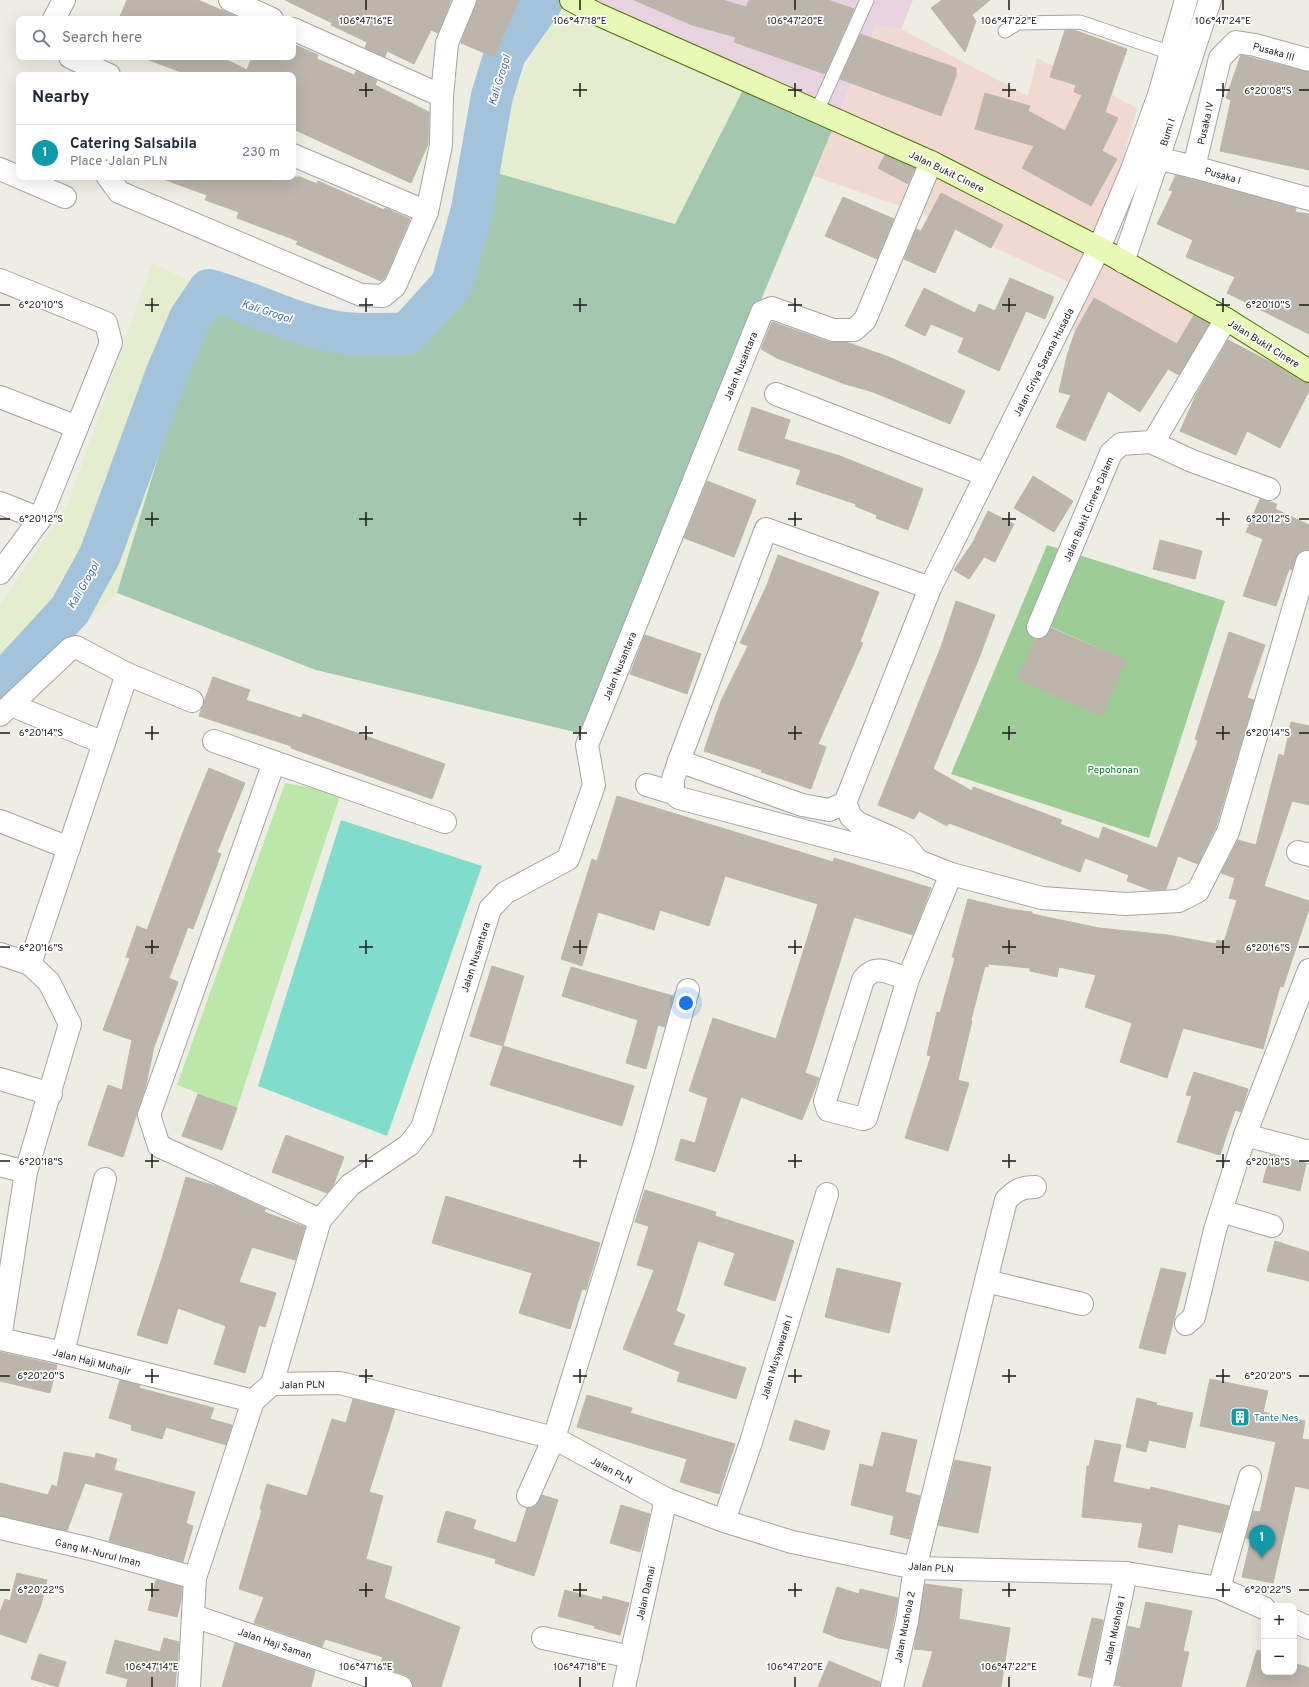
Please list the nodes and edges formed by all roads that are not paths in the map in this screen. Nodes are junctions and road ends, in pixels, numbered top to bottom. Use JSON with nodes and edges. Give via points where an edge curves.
{"nodes":[{"id":1,"x":64,"y":0,"type":"edge"},
{"id":2,"x":230,"y":0,"type":"edge"},
{"id":3,"x":465,"y":0,"type":"edge"},
{"id":4,"x":571,"y":0,"type":"edge"},
{"id":5,"x":867,"y":0,"type":"edge"},
{"id":6,"x":1186,"y":0,"type":"edge"},
{"id":7,"x":1210,"y":0,"type":"edge"},
{"id":8,"x":56,"y":16,"type":"edge"},
{"id":9,"x":265,"y":16,"type":"edge"},
{"id":10,"x":296,"y":29,"type":"edge"},
{"id":11,"x":1005,"y":31,"type":"dead end"},
{"id":12,"x":1240,"y":41,"type":"joint"},
{"id":13,"x":1171,"y":53,"type":"junction"},
{"id":14,"x":76,"y":60,"type":"edge"},
{"id":15,"x":1309,"y":60,"type":"edge"},
{"id":16,"x":102,"y":72,"type":"edge"},
{"id":17,"x":442,"y":96,"type":"junction"},
{"id":18,"x":817,"y":111,"type":"junction"},
{"id":19,"x":1137,"y":154,"type":"junction"},
{"id":20,"x":296,"y":156,"type":"edge"},
{"id":21,"x":1158,"y":159,"type":"junction"},
{"id":22,"x":931,"y":162,"type":"junction"},
{"id":23,"x":1194,"y":167,"type":"junction"},
{"id":24,"x":0,"y":170,"type":"edge"},
{"id":25,"x":16,"y":177,"type":"edge"},
{"id":26,"x":24,"y":180,"type":"edge"},
{"id":27,"x":110,"y":180,"type":"edge"},
{"id":28,"x":65,"y":197,"type":"dead end"},
{"id":29,"x":1309,"y":199,"type":"edge"},
{"id":30,"x":427,"y":212,"type":"junction"},
{"id":31,"x":1099,"y":248,"type":"junction"},
{"id":32,"x":1123,"y":262,"type":"junction"},
{"id":33,"x":0,"y":280,"type":"edge"},
{"id":34,"x":1226,"y":319,"type":"junction"},
{"id":35,"x":1309,"y":371,"type":"edge"},
{"id":36,"x":776,"y":394,"type":"dead end"},
{"id":37,"x":0,"y":398,"type":"edge"},
{"id":38,"x":77,"y":427,"type":"junction"},
{"id":39,"x":1151,"y":442,"type":"junction"},
{"id":40,"x":986,"y":475,"type":"junction"},
{"id":41,"x":1269,"y":489,"type":"dead end"},
{"id":42,"x":0,"y":503,"type":"edge"},
{"id":43,"x":40,"y":518,"type":"junction"},
{"id":44,"x":1307,"y":562,"type":"dead end"},
{"id":45,"x":0,"y":573,"type":"edge"},
{"id":46,"x":930,"y":588,"type":"junction"},
{"id":47,"x":1038,"y":627,"type":"dead end"},
{"id":48,"x":127,"y":674,"type":"junction"},
{"id":49,"x":192,"y":701,"type":"dead end"},
{"id":50,"x":6,"y":710,"type":"edge"},
{"id":51,"x":214,"y":741,"type":"dead end"},
{"id":52,"x":104,"y":742,"type":"junction"},
{"id":53,"x":679,"y":761,"type":"junction"},
{"id":54,"x":274,"y":762,"type":"junction"},
{"id":55,"x":647,"y":785,"type":"dead end"},
{"id":56,"x":673,"y":793,"type":"junction"},
{"id":57,"x":837,"y":806,"type":"junction"},
{"id":58,"x":0,"y":821,"type":"edge"},
{"id":59,"x":445,"y":822,"type":"dead end"},
{"id":60,"x":814,"y":833,"type":"junction"},
{"id":61,"x":69,"y":848,"type":"junction"},
{"id":62,"x":918,"y":860,"type":"junction"},
{"id":63,"x":951,"y":874,"type":"junction"},
{"id":64,"x":0,"y":954,"type":"edge"},
{"id":65,"x":30,"y":964,"type":"junction"},
{"id":66,"x":1309,"y":970,"type":"edge"},
{"id":67,"x":908,"y":979,"type":"junction"},
{"id":68,"x":688,"y":990,"type":"dead end"},
{"id":69,"x":0,"y":1079,"type":"edge"},
{"id":70,"x":51,"y":1094,"type":"junction"},
{"id":71,"x":1245,"y":1135,"type":"junction"},
{"id":72,"x":1309,"y":1152,"type":"edge"},
{"id":73,"x":0,"y":1165,"type":"edge"},
{"id":74,"x":26,"y":1172,"type":"junction"},
{"id":75,"x":105,"y":1179,"type":"dead end"},
{"id":76,"x":1035,"y":1188,"type":"dead end"},
{"id":77,"x":828,"y":1194,"type":"dead end"},
{"id":78,"x":1221,"y":1211,"type":"junction"},
{"id":79,"x":320,"y":1220,"type":"junction"},
{"id":80,"x":1272,"y":1226,"type":"dead end"},
{"id":81,"x":5,"y":1271,"type":"edge"},
{"id":82,"x":986,"y":1281,"type":"junction"},
{"id":83,"x":1082,"y":1304,"type":"dead end"},
{"id":84,"x":1186,"y":1324,"type":"dead end"},
{"id":85,"x":0,"y":1339,"type":"edge"},
{"id":86,"x":62,"y":1353,"type":"junction"},
{"id":87,"x":272,"y":1384,"type":"junction"},
{"id":88,"x":254,"y":1401,"type":"junction"},
{"id":89,"x":554,"y":1438,"type":"junction"},
{"id":90,"x":1250,"y":1477,"type":"dead end"},
{"id":91,"x":528,"y":1496,"type":"dead end"},
{"id":92,"x":666,"y":1499,"type":"junction"},
{"id":93,"x":724,"y":1521,"type":"junction"},
{"id":94,"x":0,"y":1528,"type":"edge"},
{"id":95,"x":915,"y":1568,"type":"junction"},
{"id":96,"x":1126,"y":1573,"type":"junction"},
{"id":97,"x":195,"y":1578,"type":"junction"},
{"id":98,"x":1219,"y":1588,"type":"junction"},
{"id":99,"x":1261,"y":1607,"type":"edge"},
{"id":100,"x":194,"y":1616,"type":"junction"},
{"id":101,"x":1297,"y":1622,"type":"edge"},
{"id":102,"x":1309,"y":1627,"type":"edge"},
{"id":103,"x":543,"y":1638,"type":"dead end"},
{"id":104,"x":631,"y":1658,"type":"junction"},
{"id":105,"x":189,"y":1687,"type":"edge"},
{"id":106,"x":401,"y":1687,"type":"edge"},
{"id":107,"x":624,"y":1687,"type":"edge"},
{"id":108,"x":892,"y":1687,"type":"edge"},
{"id":109,"x":1102,"y":1687,"type":"edge"}],
"edges":[{"from":1,"to":8,"type":"street"},
{"from":2,"to":9,"type":"street"},
{"from":3,"to":17,"type":"street","via":[[447,43]]},
{"from":4,"to":18,"type":"main road","name":"Jalan Bukit Cinere","via":[[597,14]]},
{"from":5,"to":18,"type":"lane"},
{"from":6,"to":13,"type":"street","name":"Bumi I"},
{"from":7,"to":21,"type":"street","name":"Bumi I"},
{"from":10,"to":17,"type":"street"},
{"from":11,"to":13,"type":"lane","via":[[1018,23],[1080,22]]},
{"from":12,"to":15,"type":"street","name":"Pusaka III"},
{"from":12,"to":23,"type":"street","name":"Pusaka IV","via":[[1220,58]]},
{"from":13,"to":19,"type":"street","name":"Bumi I","via":[[1159,95]]},
{"from":14,"to":16,"type":"street"},
{"from":17,"to":30,"type":"street","via":[[441,144]]},
{"from":18,"to":22,"type":"main road","name":"Jalan Bukit Cinere"},
{"from":19,"to":21,"type":"street","name":"Pusaka I"},
{"from":19,"to":31,"type":"street","name":"Bumi I"},
{"from":20,"to":30,"type":"street"},
{"from":21,"to":23,"type":"street","name":"Pusaka I"},
{"from":21,"to":32,"type":"street","name":"Bumi I"},
{"from":22,"to":31,"type":"main road","name":"Jalan Bukit Cinere"},
{"from":22,"to":79,"type":"street","name":"Jalan Nusantara","via":[[864,320],[854,330],[833,330],[772,308],[762,312],[587,745],[594,785],[568,859],[505,892],[490,910],[422,1128],[409,1145],[350,1185]]},
{"from":23,"to":29,"type":"street","name":"Pusaka I"},
{"from":24,"to":25,"type":"street"},
{"from":26,"to":28,"type":"street"},
{"from":27,"to":30,"type":"street","via":[[119,192],[361,295],[383,296],[395,286]]},
{"from":31,"to":32,"type":"main road","name":"Jalan Bukit Cinere"},
{"from":31,"to":40,"type":"street","name":"Jalan Griya Sarana Husada"},
{"from":32,"to":34,"type":"main road","name":"Jalan Bukit Cinere"},
{"from":33,"to":38,"type":"street","via":[[106,323],[111,344]]},
{"from":34,"to":35,"type":"main road","name":"Jalan Bukit Cinere"},
{"from":34,"to":39,"type":"street"},
{"from":36,"to":40,"type":"street"},
{"from":37,"to":38,"type":"street"},
{"from":38,"to":43,"type":"street"},
{"from":39,"to":41,"type":"street","via":[[1192,462]]},
{"from":39,"to":47,"type":"street","name":"Jalan Bukit Cinere Dalam","via":[[1121,444],[1111,453]]},
{"from":40,"to":46,"type":"street","name":"Jalan Griya Sarana Husada"},
{"from":42,"to":43,"type":"street"},
{"from":43,"to":45,"type":"street"},
{"from":44,"to":63,"type":"street","via":[[1228,832],[1198,891],[1178,901],[1126,904],[1042,898]]},
{"from":46,"to":53,"type":"street","via":[[766,528]]},
{"from":46,"to":57,"type":"street","name":"Jalan Griya Sarana Husada"},
{"from":48,"to":49,"type":"street"},
{"from":48,"to":50,"type":"street","via":[[76,647],[70,649]]},
{"from":48,"to":52,"type":"street"},
{"from":50,"to":52,"type":"street"},
{"from":51,"to":54,"type":"street"},
{"from":52,"to":61,"type":"street"},
{"from":53,"to":56,"type":"street","via":[[673,779]]},
{"from":53,"to":57,"type":"street","via":[[802,805]]},
{"from":54,"to":59,"type":"street"},
{"from":54,"to":79,"type":"street","via":[[149,1115],[159,1146]]},
{"from":55,"to":56,"type":"street"},
{"from":56,"to":60,"type":"street","via":[[679,798]]},
{"from":57,"to":60,"type":"street","name":"Jalan Griya Sarana Husada"},
{"from":57,"to":62,"type":"street","via":[[858,823],[905,846]]},
{"from":58,"to":61,"type":"street"},
{"from":60,"to":62,"type":"street"},
{"from":61,"to":65,"type":"street"},
{"from":62,"to":63,"type":"street"},
{"from":63,"to":67,"type":"street"},
{"from":64,"to":65,"type":"street"},
{"from":65,"to":70,"type":"street","via":[[49,982],[70,1024]]},
{"from":66,"to":71,"type":"street"},
{"from":67,"to":67,"type":"street","via":[[866,1118],[841,1115],[828,1110],[825,1101],[863,980],[871,971],[877,969]]},
{"from":68,"to":89,"type":"street","via":[[643,1150]]},
{"from":69,"to":70,"type":"street"},
{"from":70,"to":74,"type":"street"},
{"from":71,"to":72,"type":"street"},
{"from":71,"to":78,"type":"street"},
{"from":73,"to":74,"type":"street"},
{"from":74,"to":81,"type":"street"},
{"from":75,"to":86,"type":"street"},
{"from":76,"to":82,"type":"street","name":"Jalan Mushola 2","via":[[1023,1187],[1013,1192],[1006,1200]]},
{"from":77,"to":93,"type":"street","name":"Jalan Musyawarah I"},
{"from":78,"to":80,"type":"street"},
{"from":78,"to":84,"type":"street","via":[[1194,1317]]},
{"from":79,"to":87,"type":"street"},
{"from":81,"to":85,"type":"street"},
{"from":82,"to":83,"type":"street"},
{"from":82,"to":95,"type":"street","name":"Jalan Mushola 2"},
{"from":85,"to":86,"type":"street","name":"Jalan Haji Muhajir"},
{"from":86,"to":88,"type":"street","name":"Jalan Haji Muhajir"},
{"from":87,"to":88,"type":"street","name":"Jalan PLN"},
{"from":87,"to":89,"type":"street","name":"Jalan PLN","via":[[340,1383]]},
{"from":88,"to":97,"type":"street","name":"Jalan PLN"},
{"from":89,"to":91,"type":"street"},
{"from":89,"to":92,"type":"street","name":"Jalan PLN"},
{"from":90,"to":98,"type":"street"},
{"from":92,"to":93,"type":"street","name":"Jalan PLN"},
{"from":92,"to":104,"type":"street","name":"Jalan Damai"},
{"from":93,"to":95,"type":"street","name":"Jalan PLN","via":[[792,1542]]},
{"from":94,"to":97,"type":"street","name":"Gang M-Nurul Iman","via":[[91,1549]]},
{"from":95,"to":96,"type":"street","name":"Jalan PLN"},
{"from":95,"to":108,"type":"street","name":"Jalan Mushola 2","via":[[907,1621]]},
{"from":96,"to":98,"type":"street","name":"Jalan PLN"},
{"from":96,"to":109,"type":"street","name":"Jalan Mushola 1"},
{"from":97,"to":100,"type":"street","name":"Jalan PLN"},
{"from":98,"to":99,"type":"street","name":"Jalan PLN"},
{"from":100,"to":105,"type":"street","name":"Jalan PLN"},
{"from":100,"to":106,"type":"street","name":"Jalan Haji Saman"},
{"from":101,"to":102,"type":"street"},
{"from":103,"to":104,"type":"street"},
{"from":104,"to":107,"type":"street","name":"Jalan Damai"}]}
